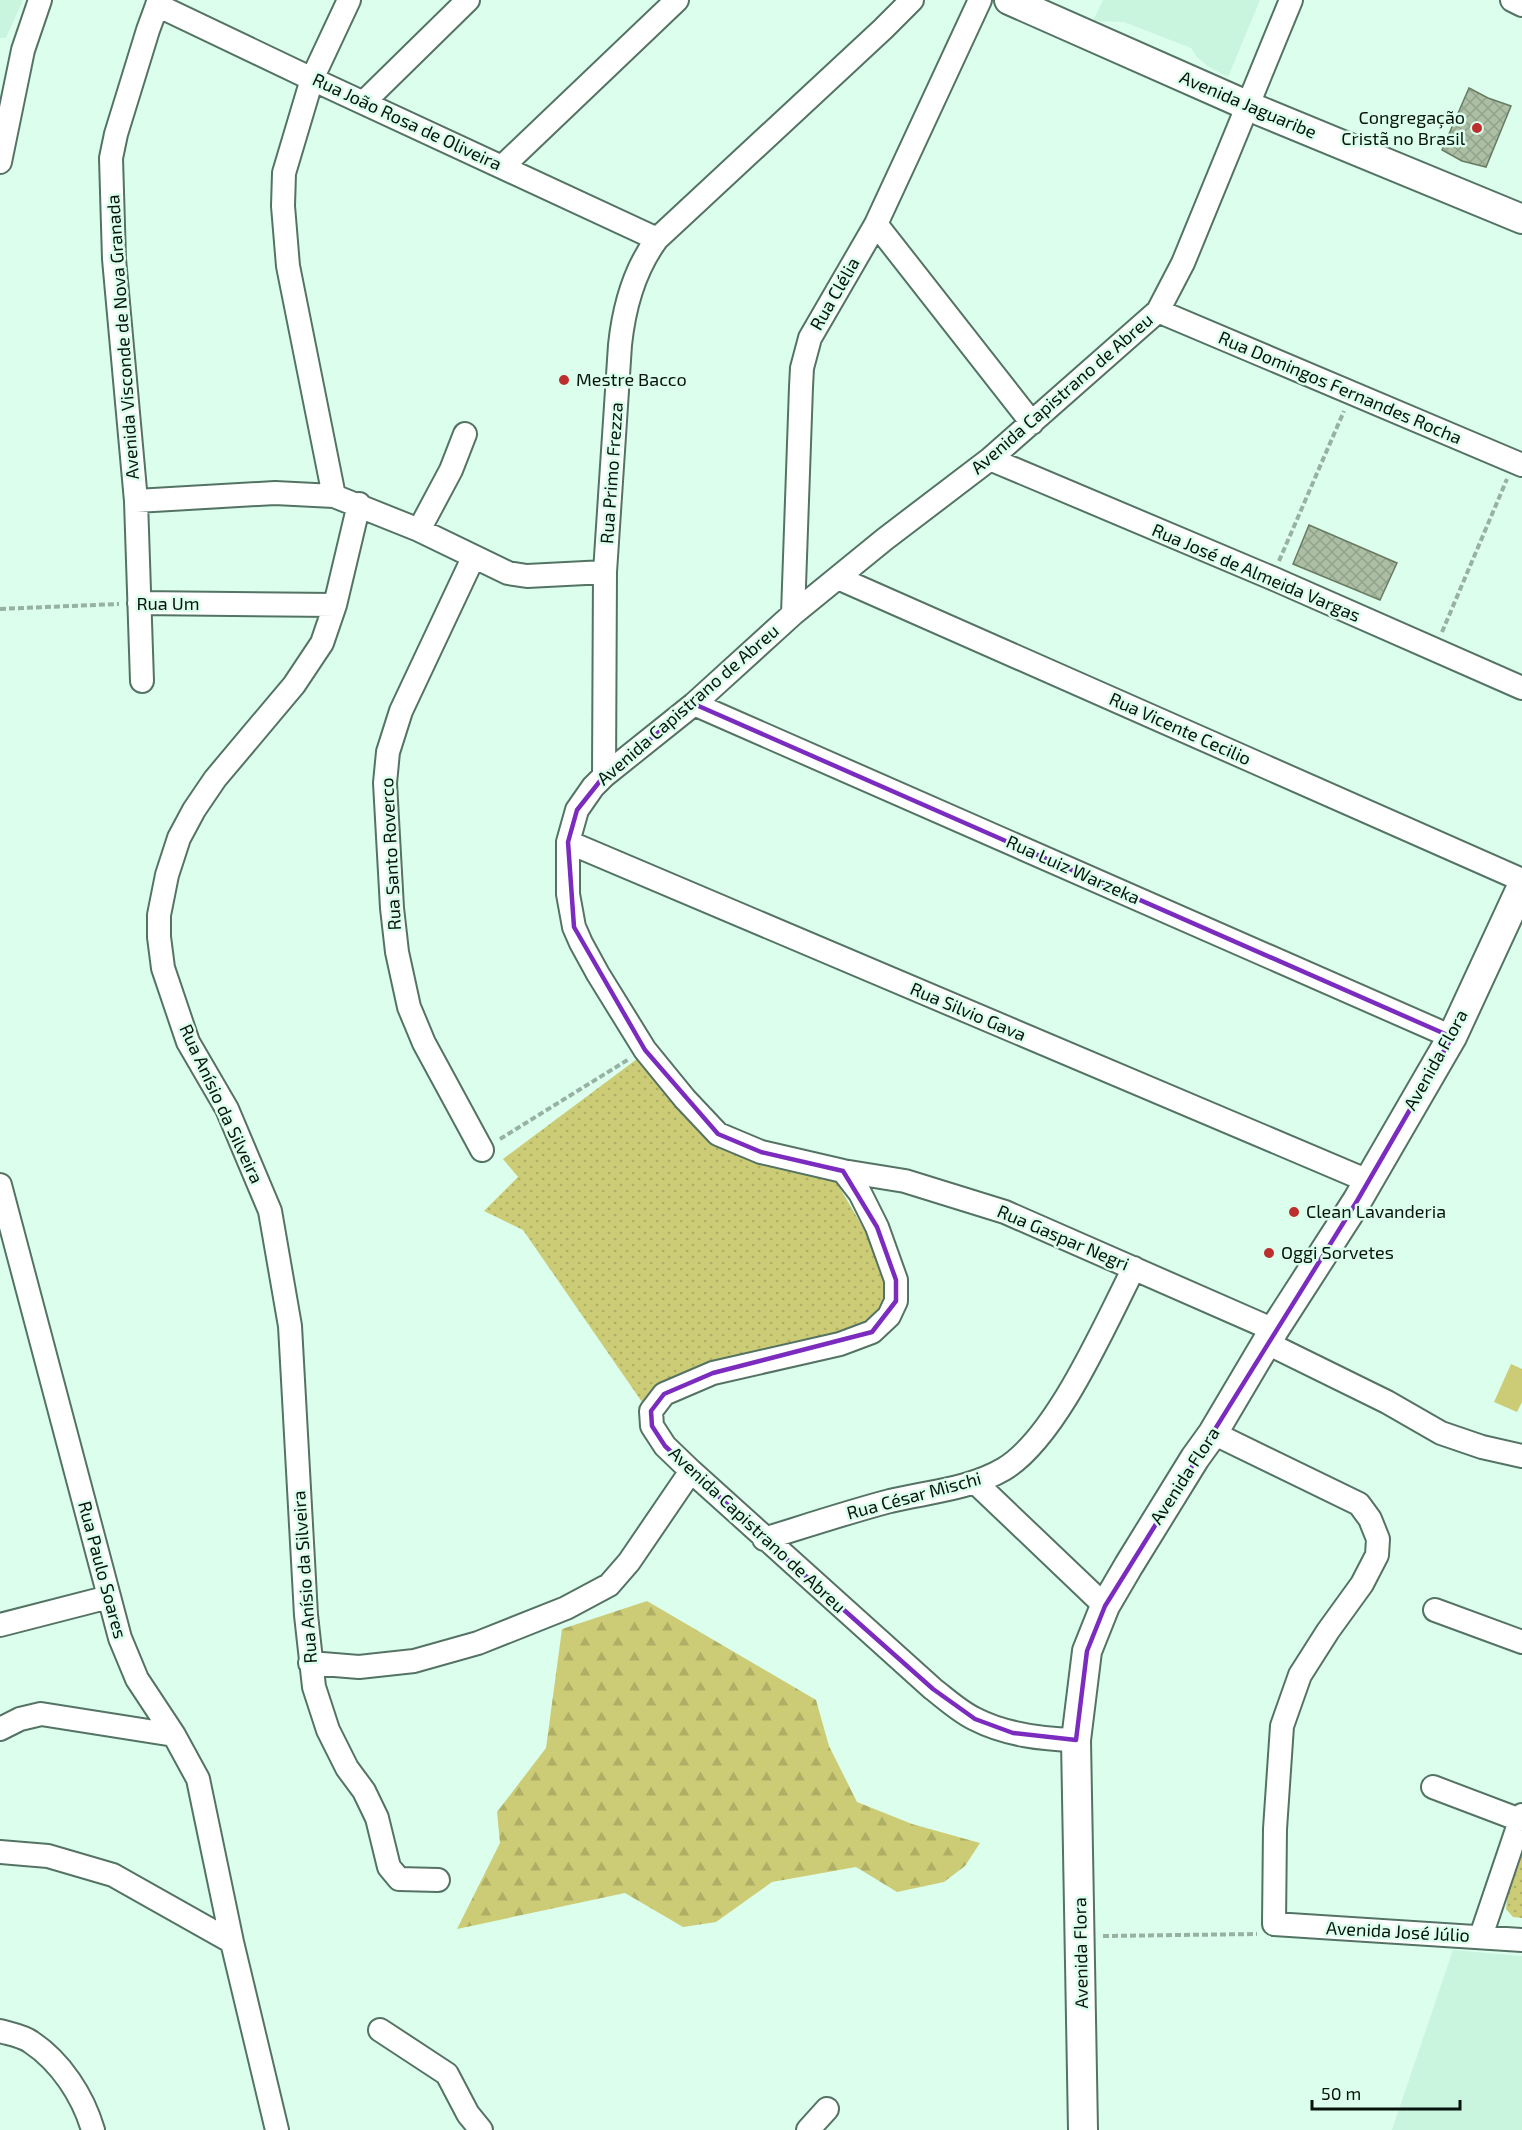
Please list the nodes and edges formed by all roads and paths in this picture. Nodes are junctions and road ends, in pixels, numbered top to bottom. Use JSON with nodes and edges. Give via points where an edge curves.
{"nodes":[{"id":1,"x":40,"y":0,"type":"edge"},
{"id":2,"x":349,"y":0,"type":"edge"},
{"id":3,"x":468,"y":0,"type":"edge"},
{"id":4,"x":678,"y":0,"type":"edge"},
{"id":5,"x":912,"y":0,"type":"edge"},
{"id":6,"x":980,"y":0,"type":"edge"},
{"id":7,"x":1010,"y":0,"type":"edge"},
{"id":8,"x":1291,"y":0,"type":"edge"},
{"id":9,"x":1512,"y":0,"type":"edge"},
{"id":10,"x":158,"y":3,"type":"edge"},
{"id":11,"x":1522,"y":5,"type":"edge"},
{"id":12,"x":312,"y":79,"type":"junction"},
{"id":13,"x":364,"y":102,"type":"junction"},
{"id":14,"x":1247,"y":106,"type":"junction"},
{"id":15,"x":0,"y":162,"type":"edge"},
{"id":16,"x":503,"y":166,"type":"junction"},
{"id":17,"x":1522,"y":219,"type":"edge"},
{"id":18,"x":876,"y":225,"type":"junction"},
{"id":19,"x":657,"y":239,"type":"junction"},
{"id":20,"x":1158,"y":311,"type":"junction"},
{"id":21,"x":1352,"y":393,"type":"junction"},
{"id":22,"x":1032,"y":423,"type":"junction"},
{"id":23,"x":465,"y":434,"type":"dead end"},
{"id":24,"x":990,"y":459,"type":"junction"},
{"id":25,"x":1518,"y":463,"type":"edge"},
{"id":26,"x":334,"y":496,"type":"junction"},
{"id":27,"x":136,"y":501,"type":"junction"},
{"id":28,"x":359,"y":504,"type":"junction"},
{"id":29,"x":419,"y":530,"type":"junction"},
{"id":30,"x":473,"y":558,"type":"junction"},
{"id":31,"x":605,"y":572,"type":"junction"},
{"id":32,"x":838,"y":578,"type":"junction"},
{"id":33,"x":1272,"y":578,"type":"junction"},
{"id":34,"x":139,"y":603,"type":"junction"},
{"id":35,"x":335,"y":605,"type":"junction"},
{"id":36,"x":0,"y":609,"type":"edge"},
{"id":37,"x":793,"y":614,"type":"junction"},
{"id":38,"x":1434,"y":650,"type":"junction"},
{"id":39,"x":142,"y":681,"type":"dead end"},
{"id":40,"x":1522,"y":688,"type":"edge"},
{"id":41,"x":694,"y":704,"type":"junction"},
{"id":42,"x":604,"y":776,"type":"junction"},
{"id":43,"x":568,"y":842,"type":"junction"},
{"id":44,"x":1522,"y":880,"type":"edge"},
{"id":45,"x":1522,"y":886,"type":"edge"},
{"id":46,"x":1452,"y":1037,"type":"junction"},
{"id":47,"x":645,"y":1050,"type":"junction"},
{"id":48,"x":482,"y":1150,"type":"joint"},
{"id":49,"x":843,"y":1172,"type":"junction"},
{"id":50,"x":1368,"y":1181,"type":"junction"},
{"id":51,"x":0,"y":1185,"type":"edge"},
{"id":52,"x":1134,"y":1268,"type":"junction"},
{"id":53,"x":1271,"y":1336,"type":"junction"},
{"id":54,"x":1213,"y":1433,"type":"junction"},
{"id":55,"x":1522,"y":1456,"type":"edge"},
{"id":56,"x":691,"y":1471,"type":"junction"},
{"id":57,"x":975,"y":1482,"type":"junction"},
{"id":58,"x":764,"y":1539,"type":"junction"},
{"id":59,"x":109,"y":1597,"type":"junction"},
{"id":60,"x":1105,"y":1606,"type":"junction"},
{"id":61,"x":1435,"y":1610,"type":"dead end"},
{"id":62,"x":0,"y":1625,"type":"edge"},
{"id":63,"x":1522,"y":1642,"type":"edge"},
{"id":64,"x":310,"y":1663,"type":"junction"},
{"id":65,"x":0,"y":1729,"type":"edge"},
{"id":66,"x":174,"y":1736,"type":"junction"},
{"id":67,"x":1076,"y":1740,"type":"junction"},
{"id":68,"x":1433,"y":1787,"type":"dead end"},
{"id":69,"x":1521,"y":1817,"type":"edge"},
{"id":70,"x":0,"y":1852,"type":"edge"},
{"id":71,"x":438,"y":1880,"type":"dead end"},
{"id":72,"x":1274,"y":1924,"type":"junction"},
{"id":73,"x":1081,"y":1936,"type":"junction"},
{"id":74,"x":1481,"y":1936,"type":"junction"},
{"id":75,"x":1522,"y":1940,"type":"edge"},
{"id":76,"x":232,"y":1942,"type":"junction"},
{"id":77,"x":380,"y":2030,"type":"dead end"},
{"id":78,"x":0,"y":2031,"type":"edge"},
{"id":79,"x":830,"y":2120,"type":"edge"},
{"id":80,"x":810,"y":2128,"type":"edge"},
{"id":81,"x":93,"y":2130,"type":"edge"},
{"id":82,"x":277,"y":2130,"type":"edge"},
{"id":83,"x":481,"y":2130,"type":"edge"},
{"id":84,"x":1083,"y":2130,"type":"edge"}],
"edges":[{"from":1,"to":15,"type":"street","via":[[23,50]]},
{"from":2,"to":12,"type":"street"},
{"from":3,"to":13,"type":"street"},
{"from":4,"to":16,"type":"street"},
{"from":5,"to":19,"type":"street","name":"Rua Primo Frezza"},
{"from":6,"to":18,"type":"street","name":"Rua Clélia"},
{"from":7,"to":14,"type":"main road","name":"Avenida Jaguaribe"},
{"from":8,"to":14,"type":"street","name":"Avenida Capistrano de Abreu"},
{"from":9,"to":11,"type":"street"},
{"from":10,"to":12,"type":"street","name":"Rua João Rosa de Oliveira"},
{"from":10,"to":27,"type":"street","name":"Avenida Visconde de Nova Granada","via":[[111,158],[114,259]]},
{"from":12,"to":13,"type":"street","name":"Rua João Rosa de Oliveira"},
{"from":12,"to":26,"type":"street","via":[[285,173],[283,206],[288,266]]},
{"from":13,"to":16,"type":"street","name":"Rua João Rosa de Oliveira"},
{"from":14,"to":17,"type":"main road","name":"Avenida Jaguaribe"},
{"from":14,"to":20,"type":"street","name":"Avenida Capistrano de Abreu","via":[[1183,263]]},
{"from":16,"to":19,"type":"street","name":"Rua João Rosa de Oliveira"},
{"from":18,"to":22,"type":"street"},
{"from":18,"to":37,"type":"street","name":"Rua Clélia","via":[[810,339],[802,368]]},
{"from":19,"to":31,"type":"street","name":"Rua Primo Frezza","via":[[641,263],[622,326]]},
{"from":20,"to":21,"type":"street","name":"Rua Domingos Fernandes Rocha"},
{"from":20,"to":22,"type":"street","name":"Avenida Capistrano de Abreu"},
{"from":21,"to":25,"type":"street","name":"Rua Domingos Fernandes Rocha"},
{"from":21,"to":33,"type":"path"},
{"from":22,"to":24,"type":"street","name":"Avenida Capistrano de Abreu"},
{"from":23,"to":29,"type":"street"},
{"from":24,"to":32,"type":"street","name":"Avenida Capistrano de Abreu"},
{"from":24,"to":33,"type":"street","name":"Rua José de Almeida Vargas"},
{"from":25,"to":38,"type":"path"},
{"from":26,"to":27,"type":"street","via":[[275,494]]},
{"from":26,"to":28,"type":"street"},
{"from":27,"to":34,"type":"street","name":"Avenida Visconde de Nova Granada"},
{"from":28,"to":29,"type":"street"},
{"from":28,"to":35,"type":"street","name":"Rua Anísio da Silveira"},
{"from":29,"to":30,"type":"street"},
{"from":30,"to":31,"type":"street","via":[[515,575]]},
{"from":30,"to":48,"type":"street","name":"Rua Santo Roverco","via":[[400,711],[388,752],[385,783],[392,908],[409,1007],[424,1043]]},
{"from":31,"to":42,"type":"street","name":"Rua Primo Frezza"},
{"from":32,"to":37,"type":"street","name":"Avenida Capistrano de Abreu"},
{"from":32,"to":44,"type":"street","name":"Rua Vicente Cecilio"},
{"from":33,"to":38,"type":"street","name":"Rua José de Almeida Vargas"},
{"from":34,"to":35,"type":"street","name":"Rua Um"},
{"from":34,"to":36,"type":"path","name":"Rua Um"},
{"from":34,"to":39,"type":"street","name":"Avenida Visconde de Nova Granada"},
{"from":35,"to":64,"type":"street","name":"Rua Anísio da Silveira","via":[[322,643],[300,677],[194,810],[179,838],[159,915],[163,968],[188,1042],[227,1109],[270,1211],[290,1326]]},
{"from":37,"to":41,"type":"street","name":"Avenida Capistrano de Abreu"},
{"from":38,"to":40,"type":"street","name":"Rua José de Almeida Vargas"},
{"from":41,"to":42,"type":"street","name":"Avenida Capistrano de Abreu"},
{"from":41,"to":46,"type":"street","name":"Rua Luiz Warzeka"},
{"from":42,"to":43,"type":"street","name":"Avenida Capistrano de Abreu","via":[[577,810]]},
{"from":43,"to":47,"type":"street","name":"Avenida Capistrano de Abreu","via":[[568,894],[574,927]]},
{"from":43,"to":50,"type":"street","name":"Rua Silvio Gava"},
{"from":45,"to":46,"type":"main road","name":"Avenida Flora"},
{"from":46,"to":50,"type":"main road","name":"Avenida Flora"},
{"from":47,"to":48,"type":"path"},
{"from":47,"to":49,"type":"street","name":"Avenida Capistrano de Abreu","via":[[718,1134],[762,1152]]},
{"from":49,"to":52,"type":"street","name":"Rua Gaspar Negri","via":[[905,1181],[1005,1212]]},
{"from":49,"to":56,"type":"street","name":"Avenida Capistrano de Abreu","via":[[860,1193],[877,1227],[896,1280],[896,1301],[872,1332],[840,1344],[713,1373],[664,1394],[651,1411],[652,1426],[665,1446]]},
{"from":50,"to":53,"type":"main road","name":"Avenida Flora"},
{"from":51,"to":59,"type":"street","name":"Rua Paulo Soares"},
{"from":52,"to":53,"type":"street","name":"Rua Gaspar Negri"},
{"from":52,"to":57,"type":"street","name":"Rua César Mischi","via":[[1072,1386],[1030,1447],[1005,1468]]},
{"from":53,"to":54,"type":"main road","name":"Avenida Flora"},
{"from":53,"to":55,"type":"street","name":"Rua Gaspar Negri","via":[[1441,1434]]},
{"from":54,"to":60,"type":"main road","name":"Avenida Flora"},
{"from":54,"to":72,"type":"street","via":[[1359,1504],[1378,1539],[1377,1555],[1362,1584],[1300,1675],[1282,1726]]},
{"from":56,"to":58,"type":"street","name":"Avenida Capistrano de Abreu"},
{"from":56,"to":64,"type":"street","via":[[609,1585],[566,1608],[478,1643],[414,1661],[359,1667]]},
{"from":57,"to":58,"type":"street","name":"Rua César Mischi"},
{"from":57,"to":60,"type":"street"},
{"from":58,"to":67,"type":"street","name":"Avenida Capistrano de Abreu","via":[[933,1689],[975,1719],[1013,1733]]},
{"from":59,"to":62,"type":"street"},
{"from":59,"to":66,"type":"street","name":"Rua Paulo Soares","via":[[137,1679]]},
{"from":60,"to":67,"type":"main road","name":"Avenida Flora","via":[[1087,1651]]},
{"from":61,"to":63,"type":"street"},
{"from":64,"to":71,"type":"street","name":"Rua Anísio da Silveira","via":[[328,1730],[377,1818],[389,1867],[399,1879]]},
{"from":65,"to":66,"type":"street","via":[[40,1714]]},
{"from":66,"to":76,"type":"street","name":"Rua Paulo Soares","via":[[198,1779]]},
{"from":67,"to":73,"type":"main road","name":"Avenida Flora"},
{"from":68,"to":69,"type":"street"},
{"from":69,"to":74,"type":"street"},
{"from":70,"to":76,"type":"street","via":[[48,1856],[113,1875]]},
{"from":72,"to":73,"type":"path","via":[[1255,1935]]},
{"from":72,"to":74,"type":"street","name":"Avenida José Júlio"},
{"from":73,"to":84,"type":"main road","name":"Avenida Flora"},
{"from":74,"to":75,"type":"street","name":"Avenida José Júlio"},
{"from":76,"to":82,"type":"street"},
{"from":77,"to":83,"type":"street","via":[[447,2074]]},
{"from":78,"to":81,"type":"street","via":[[30,2040],[63,2072],[87,2110]]},
{"from":79,"to":80,"type":"street"}]}
